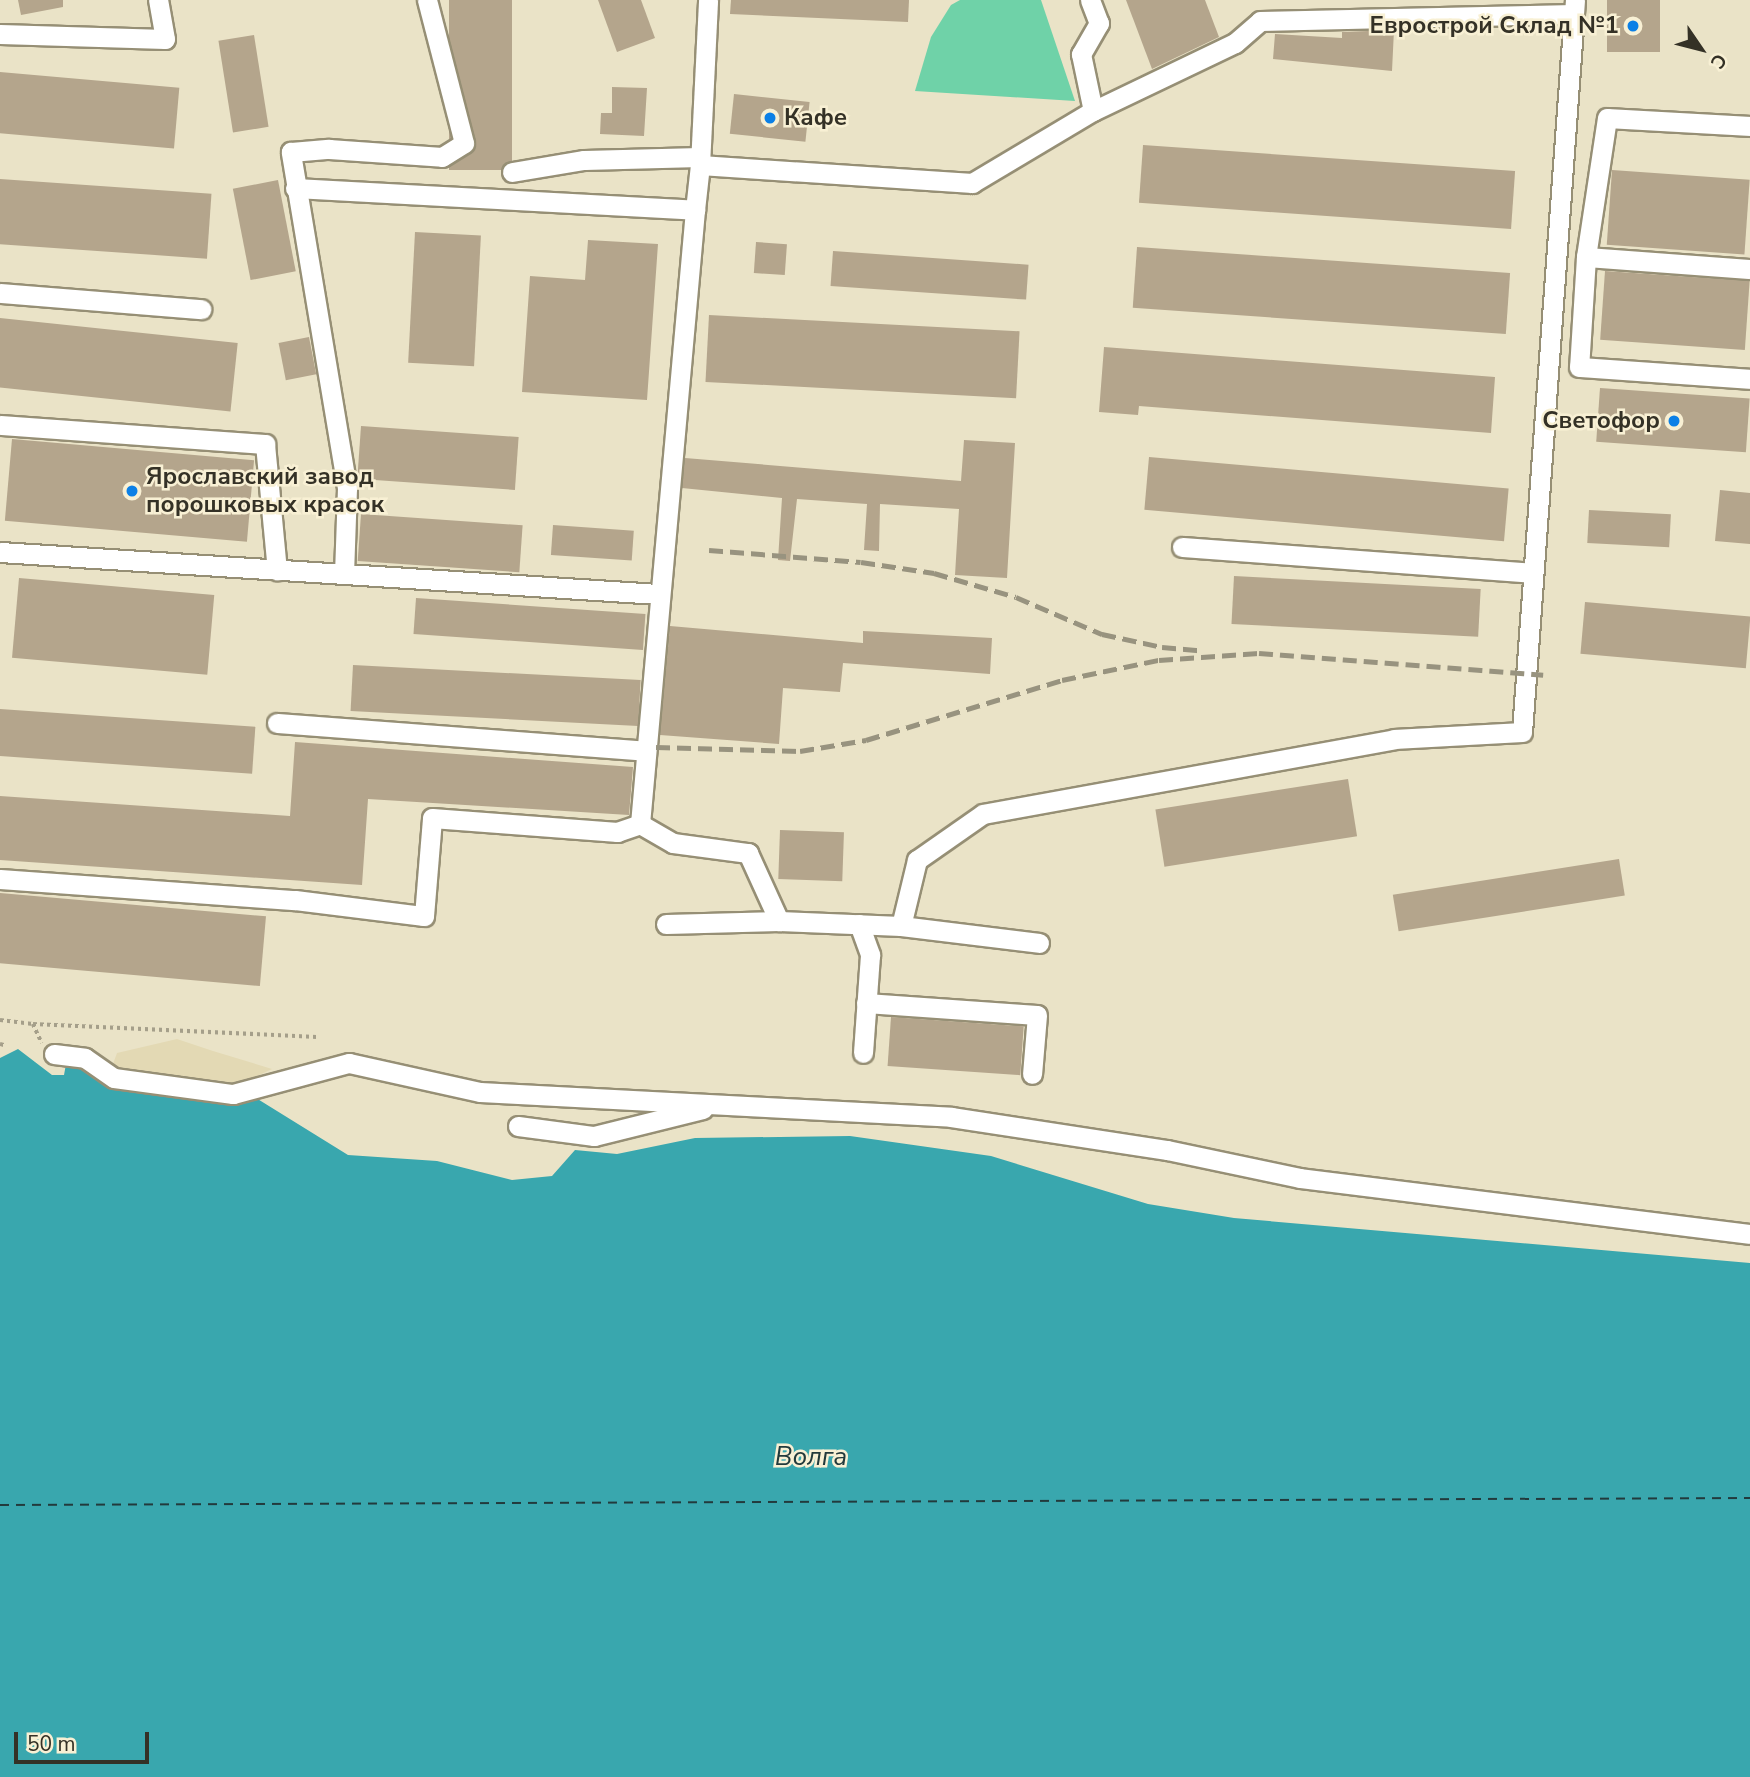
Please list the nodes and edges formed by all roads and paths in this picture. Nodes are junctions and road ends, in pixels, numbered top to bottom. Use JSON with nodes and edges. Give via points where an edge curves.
{"nodes":[{"id":1,"x":158,"y":0,"type":"edge"},
{"id":2,"x":427,"y":0,"type":"edge"},
{"id":3,"x":708,"y":0,"type":"edge"},
{"id":4,"x":1090,"y":0,"type":"edge"},
{"id":5,"x":1575,"y":7,"type":"edge"},
{"id":6,"x":0,"y":34,"type":"edge"},
{"id":7,"x":1093,"y":111,"type":"junction"},
{"id":8,"x":1750,"y":126,"type":"edge"},
{"id":9,"x":700,"y":161,"type":"junction"},
{"id":10,"x":512,"y":172,"type":"dead end"},
{"id":11,"x":295,"y":188,"type":"junction"},
{"id":12,"x":695,"y":210,"type":"junction"},
{"id":13,"x":1586,"y":257,"type":"junction"},
{"id":14,"x":1750,"y":269,"type":"edge"},
{"id":15,"x":0,"y":293,"type":"edge"},
{"id":16,"x":201,"y":309,"type":"dead end"},
{"id":17,"x":1750,"y":379,"type":"edge"},
{"id":18,"x":0,"y":425,"type":"edge"},
{"id":19,"x":1182,"y":547,"type":"dead end"},
{"id":20,"x":0,"y":552,"type":"edge"},
{"id":21,"x":277,"y":570,"type":"junction"},
{"id":22,"x":1532,"y":573,"type":"junction"},
{"id":23,"x":344,"y":574,"type":"junction"},
{"id":24,"x":659,"y":594,"type":"junction"},
{"id":25,"x":277,"y":723,"type":"dead end"},
{"id":26,"x":646,"y":751,"type":"junction"},
{"id":27,"x":640,"y":824,"type":"junction"},
{"id":28,"x":0,"y":879,"type":"edge"},
{"id":29,"x":779,"y":921,"type":"junction"},
{"id":30,"x":859,"y":924,"type":"junction"},
{"id":31,"x":666,"y":925,"type":"dead end"},
{"id":32,"x":901,"y":926,"type":"junction"},
{"id":33,"x":1039,"y":943,"type":"dead end"},
{"id":34,"x":866,"y":1003,"type":"junction"},
{"id":35,"x":0,"y":1020,"type":"edge"},
{"id":36,"x":33,"y":1024,"type":"junction"},
{"id":37,"x":317,"y":1037,"type":"dead end"},
{"id":38,"x":863,"y":1053,"type":"dead end"},
{"id":39,"x":54,"y":1054,"type":"joint"},
{"id":40,"x":1032,"y":1074,"type":"dead end"},
{"id":41,"x":718,"y":1105,"type":"junction"},
{"id":42,"x":518,"y":1126,"type":"dead end"},
{"id":43,"x":1750,"y":1234,"type":"edge"}],
"edges":[{"from":1,"to":6,"type":"lane","via":[[165,39]]},
{"from":2,"to":11,"type":"lane","via":[[464,143],[442,157],[329,149],[291,152]]},
{"from":3,"to":9,"type":"lane"},
{"from":4,"to":7,"type":"lane","via":[[1099,23],[1081,54]]},
{"from":5,"to":7,"type":"lane","via":[[1260,21],[1235,43]]},
{"from":5,"to":22,"type":"lane"},
{"from":7,"to":9,"type":"lane","via":[[972,183]]},
{"from":8,"to":13,"type":"lane","via":[[1607,118]]},
{"from":9,"to":10,"type":"lane","via":[[584,160]]},
{"from":9,"to":12,"type":"lane"},
{"from":11,"to":12,"type":"lane"},
{"from":11,"to":23,"type":"lane","via":[[347,488]]},
{"from":12,"to":24,"type":"lane"},
{"from":13,"to":14,"type":"lane"},
{"from":13,"to":17,"type":"lane","via":[[1579,367]]},
{"from":15,"to":16,"type":"lane"},
{"from":18,"to":21,"type":"lane","via":[[265,444]]},
{"from":19,"to":22,"type":"lane"},
{"from":20,"to":21,"type":"lane"},
{"from":21,"to":23,"type":"lane"},
{"from":22,"to":32,"type":"lane","via":[[1522,732],[1394,739],[983,814],[917,860]]},
{"from":23,"to":24,"type":"lane"},
{"from":24,"to":26,"type":"lane"},
{"from":25,"to":26,"type":"lane"},
{"from":26,"to":27,"type":"lane"},
{"from":27,"to":28,"type":"lane","via":[[617,832],[432,818],[425,916],[295,900]]},
{"from":27,"to":29,"type":"lane","via":[[673,843],[748,853]]},
{"from":29,"to":30,"type":"lane"},
{"from":29,"to":31,"type":"lane"},
{"from":30,"to":32,"type":"lane"},
{"from":30,"to":34,"type":"lane","via":[[870,955]]},
{"from":32,"to":33,"type":"lane"},
{"from":34,"to":38,"type":"lane"},
{"from":34,"to":40,"type":"lane","via":[[1037,1014]]},
{"from":35,"to":36,"type":"path"},
{"from":36,"to":37,"type":"path"},
{"from":36,"to":39,"type":"path","via":[[43,1045]]},
{"from":39,"to":41,"type":"lane","via":[[85,1058],[114,1078],[233,1094],[349,1063],[480,1092]]},
{"from":41,"to":42,"type":"lane","via":[[639,1129],[594,1136]]},
{"from":41,"to":43,"type":"lane","via":[[951,1117],[1167,1150],[1300,1178]]}]}
